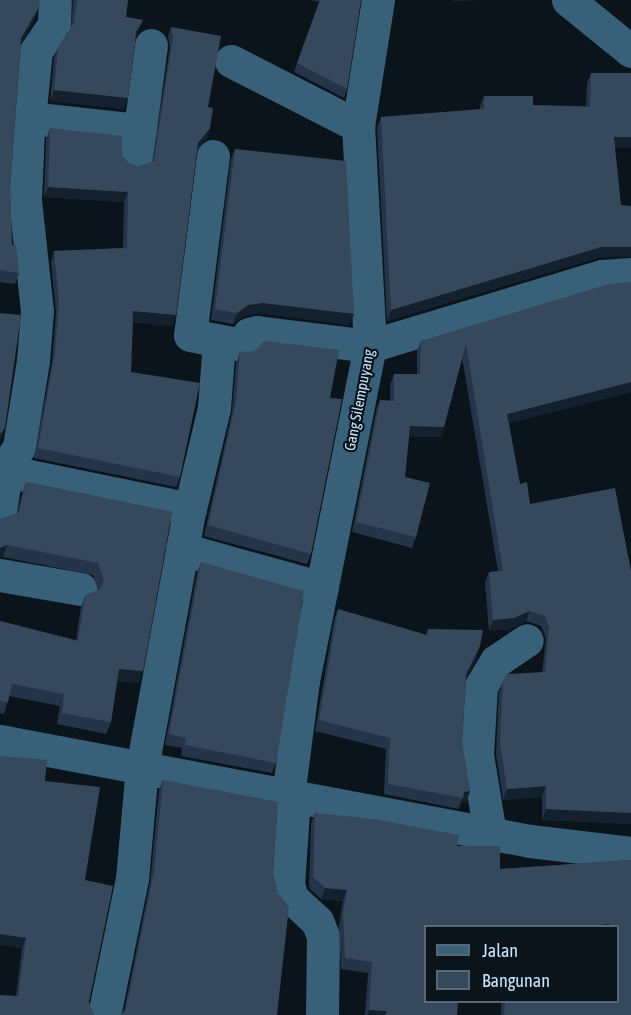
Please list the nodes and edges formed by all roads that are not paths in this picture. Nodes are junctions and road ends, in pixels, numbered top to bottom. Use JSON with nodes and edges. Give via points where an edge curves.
{"nodes":[{"id":1,"x":55,"y":0,"type":"edge"},
{"id":2,"x":378,"y":0,"type":"edge"},
{"id":3,"x":568,"y":0,"type":"edge"},
{"id":4,"x":151,"y":45,"type":"dead end"},
{"id":5,"x":631,"y":51,"type":"edge"},
{"id":6,"x":231,"y":61,"type":"dead end"},
{"id":7,"x":29,"y":118,"type":"junction"},
{"id":8,"x":358,"y":126,"type":"junction"},
{"id":9,"x":213,"y":156,"type":"dead end"},
{"id":10,"x":12,"y":200,"type":"edge"},
{"id":11,"x":631,"y":274,"type":"edge"},
{"id":12,"x":219,"y":341,"type":"junction"},
{"id":13,"x":370,"y":346,"type":"junction"},
{"id":14,"x":2,"y":468,"type":"edge"},
{"id":15,"x":190,"y":509,"type":"junction"},
{"id":16,"x":0,"y":512,"type":"edge"},
{"id":17,"x":182,"y":549,"type":"junction"},
{"id":18,"x":0,"y":575,"type":"edge"},
{"id":19,"x":322,"y":588,"type":"junction"},
{"id":20,"x":81,"y":589,"type":"dead end"},
{"id":21,"x":527,"y":640,"type":"dead end"},
{"id":22,"x":0,"y":741,"type":"edge"},
{"id":23,"x":142,"y":768,"type":"junction"},
{"id":24,"x":291,"y":796,"type":"junction"},
{"id":25,"x":489,"y":834,"type":"junction"},
{"id":26,"x":631,"y":854,"type":"edge"},
{"id":27,"x":104,"y":1015,"type":"edge"},
{"id":28,"x":322,"y":1015,"type":"edge"}],
"edges":[{"from":1,"to":7,"type":"street","via":[[54,24],[36,51]]},
{"from":2,"to":8,"type":"street","name":"Gang Silempuyang"},
{"from":3,"to":5,"type":"street"},
{"from":4,"to":7,"type":"street","via":[[138,145]]},
{"from":6,"to":8,"type":"street"},
{"from":7,"to":10,"type":"street"},
{"from":8,"to":13,"type":"street","name":"Gang Silempuyang"},
{"from":9,"to":12,"type":"street","via":[[190,335]]},
{"from":10,"to":14,"type":"street","via":[[37,311],[19,447]]},
{"from":11,"to":13,"type":"street","via":[[602,276]]},
{"from":12,"to":13,"type":"street","via":[[242,345],[249,334],[257,332]]},
{"from":12,"to":15,"type":"street","via":[[214,408]]},
{"from":13,"to":19,"type":"street","name":"Gang Silempuyang"},
{"from":14,"to":15,"type":"street"},
{"from":14,"to":16,"type":"street"},
{"from":15,"to":17,"type":"street"},
{"from":17,"to":19,"type":"street"},
{"from":17,"to":23,"type":"street"},
{"from":18,"to":20,"type":"street"},
{"from":19,"to":24,"type":"street","name":"Gang Silempuyang","via":[[303,681]]},
{"from":21,"to":25,"type":"street","via":[[496,661],[481,686],[477,755]]},
{"from":22,"to":23,"type":"street"},
{"from":23,"to":24,"type":"street"},
{"from":23,"to":27,"type":"street","via":[[132,879]]},
{"from":24,"to":25,"type":"street"},
{"from":24,"to":28,"type":"street","name":"Gang Silempuyang","via":[[288,884],[292,898],[317,921],[323,936]]},
{"from":25,"to":26,"type":"street"}]}
